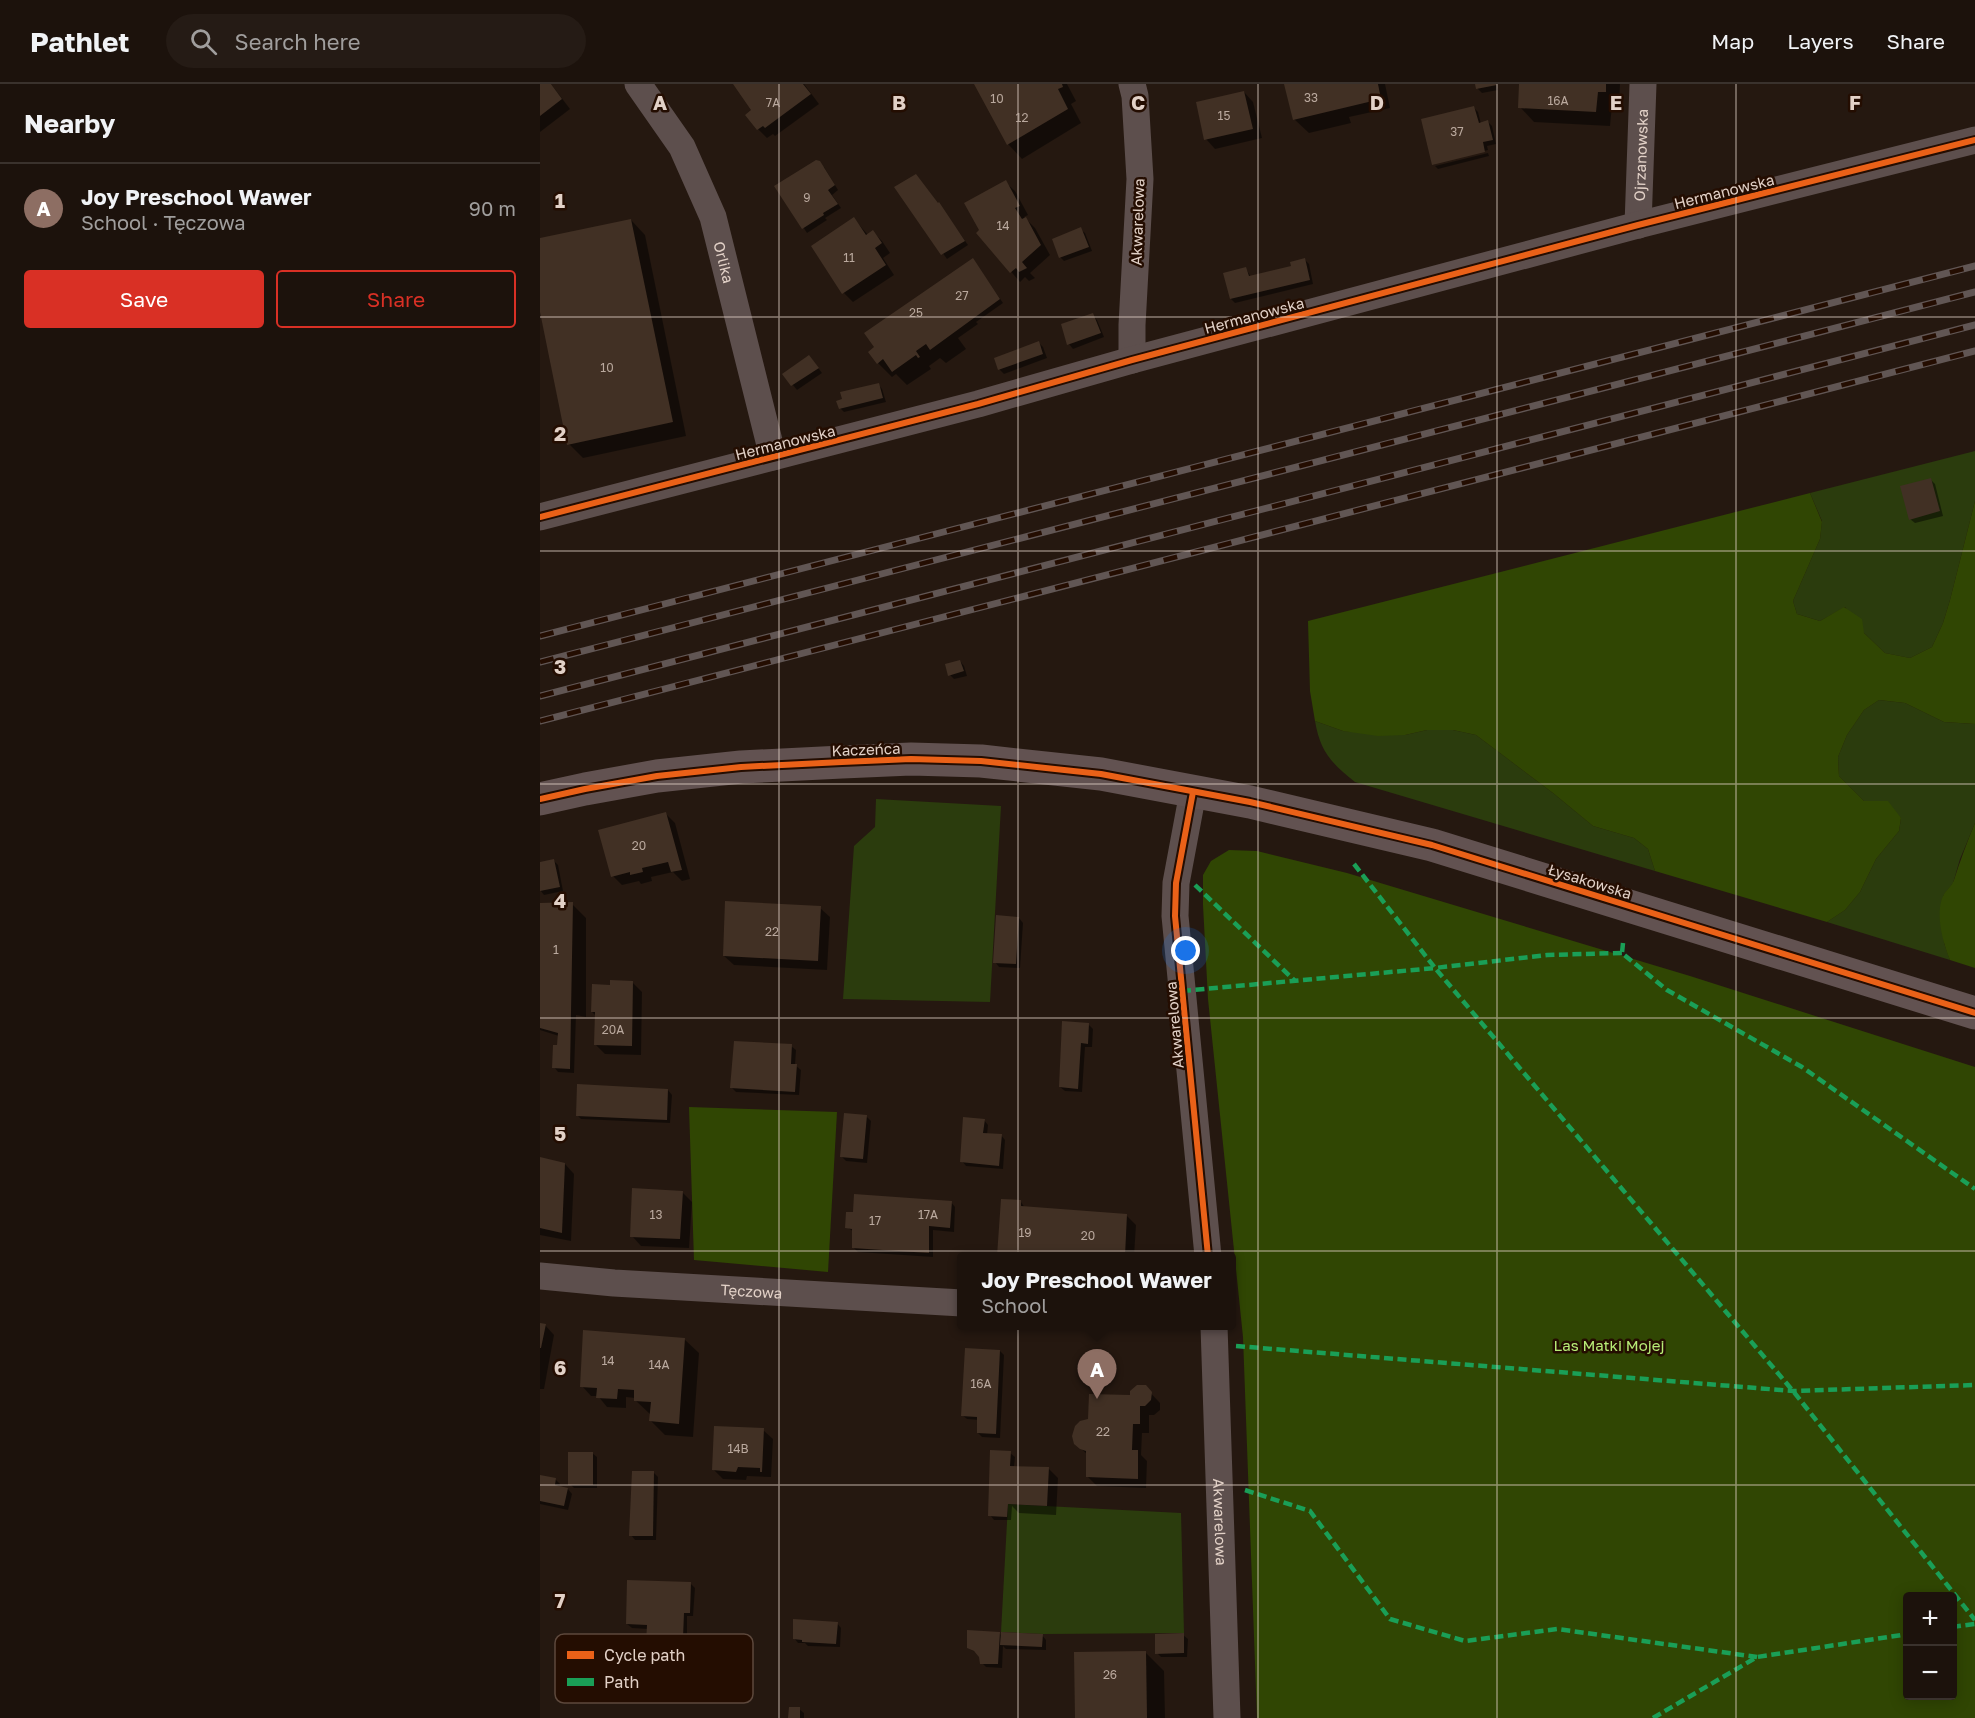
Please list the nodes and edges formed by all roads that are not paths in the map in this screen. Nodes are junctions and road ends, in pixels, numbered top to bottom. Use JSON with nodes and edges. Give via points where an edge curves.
{"nodes":[{"id":1,"x":638,"y":84,"type":"edge"},
{"id":2,"x":1132,"y":84,"type":"edge"},
{"id":3,"x":1643,"y":84,"type":"edge"},
{"id":4,"x":1975,"y":140,"type":"edge"},
{"id":5,"x":1638,"y":225,"type":"junction"},
{"id":6,"x":1132,"y":360,"type":"junction"},
{"id":7,"x":773,"y":457,"type":"junction"},
{"id":8,"x":540,"y":517,"type":"edge"},
{"id":9,"x":1193,"y":792,"type":"junction"},
{"id":10,"x":540,"y":799,"type":"edge"},
{"id":11,"x":1975,"y":1014,"type":"edge"},
{"id":12,"x":1208,"y":1252,"type":"edge"},
{"id":13,"x":540,"y":1276,"type":"edge"},
{"id":14,"x":957,"y":1303,"type":"edge"},
{"id":15,"x":1214,"y":1330,"type":"edge"},
{"id":16,"x":1227,"y":1718,"type":"edge"}],
"edges":[{"from":1,"to":7,"type":"street","name":"Orlika","via":[[682,147],[713,217]]},
{"from":2,"to":6,"type":"street","name":"Akwarelowa","via":[[1140,179]]},
{"from":3,"to":5,"type":"street","name":"Ojrzanowska"},
{"from":4,"to":5,"type":"street","name":"Hermanowska"},
{"from":5,"to":6,"type":"street","name":"Hermanowska"},
{"from":6,"to":7,"type":"street","name":"Hermanowska"},
{"from":7,"to":8,"type":"street","name":"Hermanowska"},
{"from":9,"to":10,"type":"street","name":"Kaczeńca","via":[[1048,767],[911,759],[741,767],[616,783]]},
{"from":9,"to":11,"type":"street","name":"Łysakowska","via":[[1432,845]]},
{"from":9,"to":12,"type":"street","name":"Akwarelowa","via":[[1176,883],[1175,916]]},
{"from":13,"to":14,"type":"street","name":"Tęczowa"},
{"from":15,"to":16,"type":"street","name":"Akwarelowa"}]}
